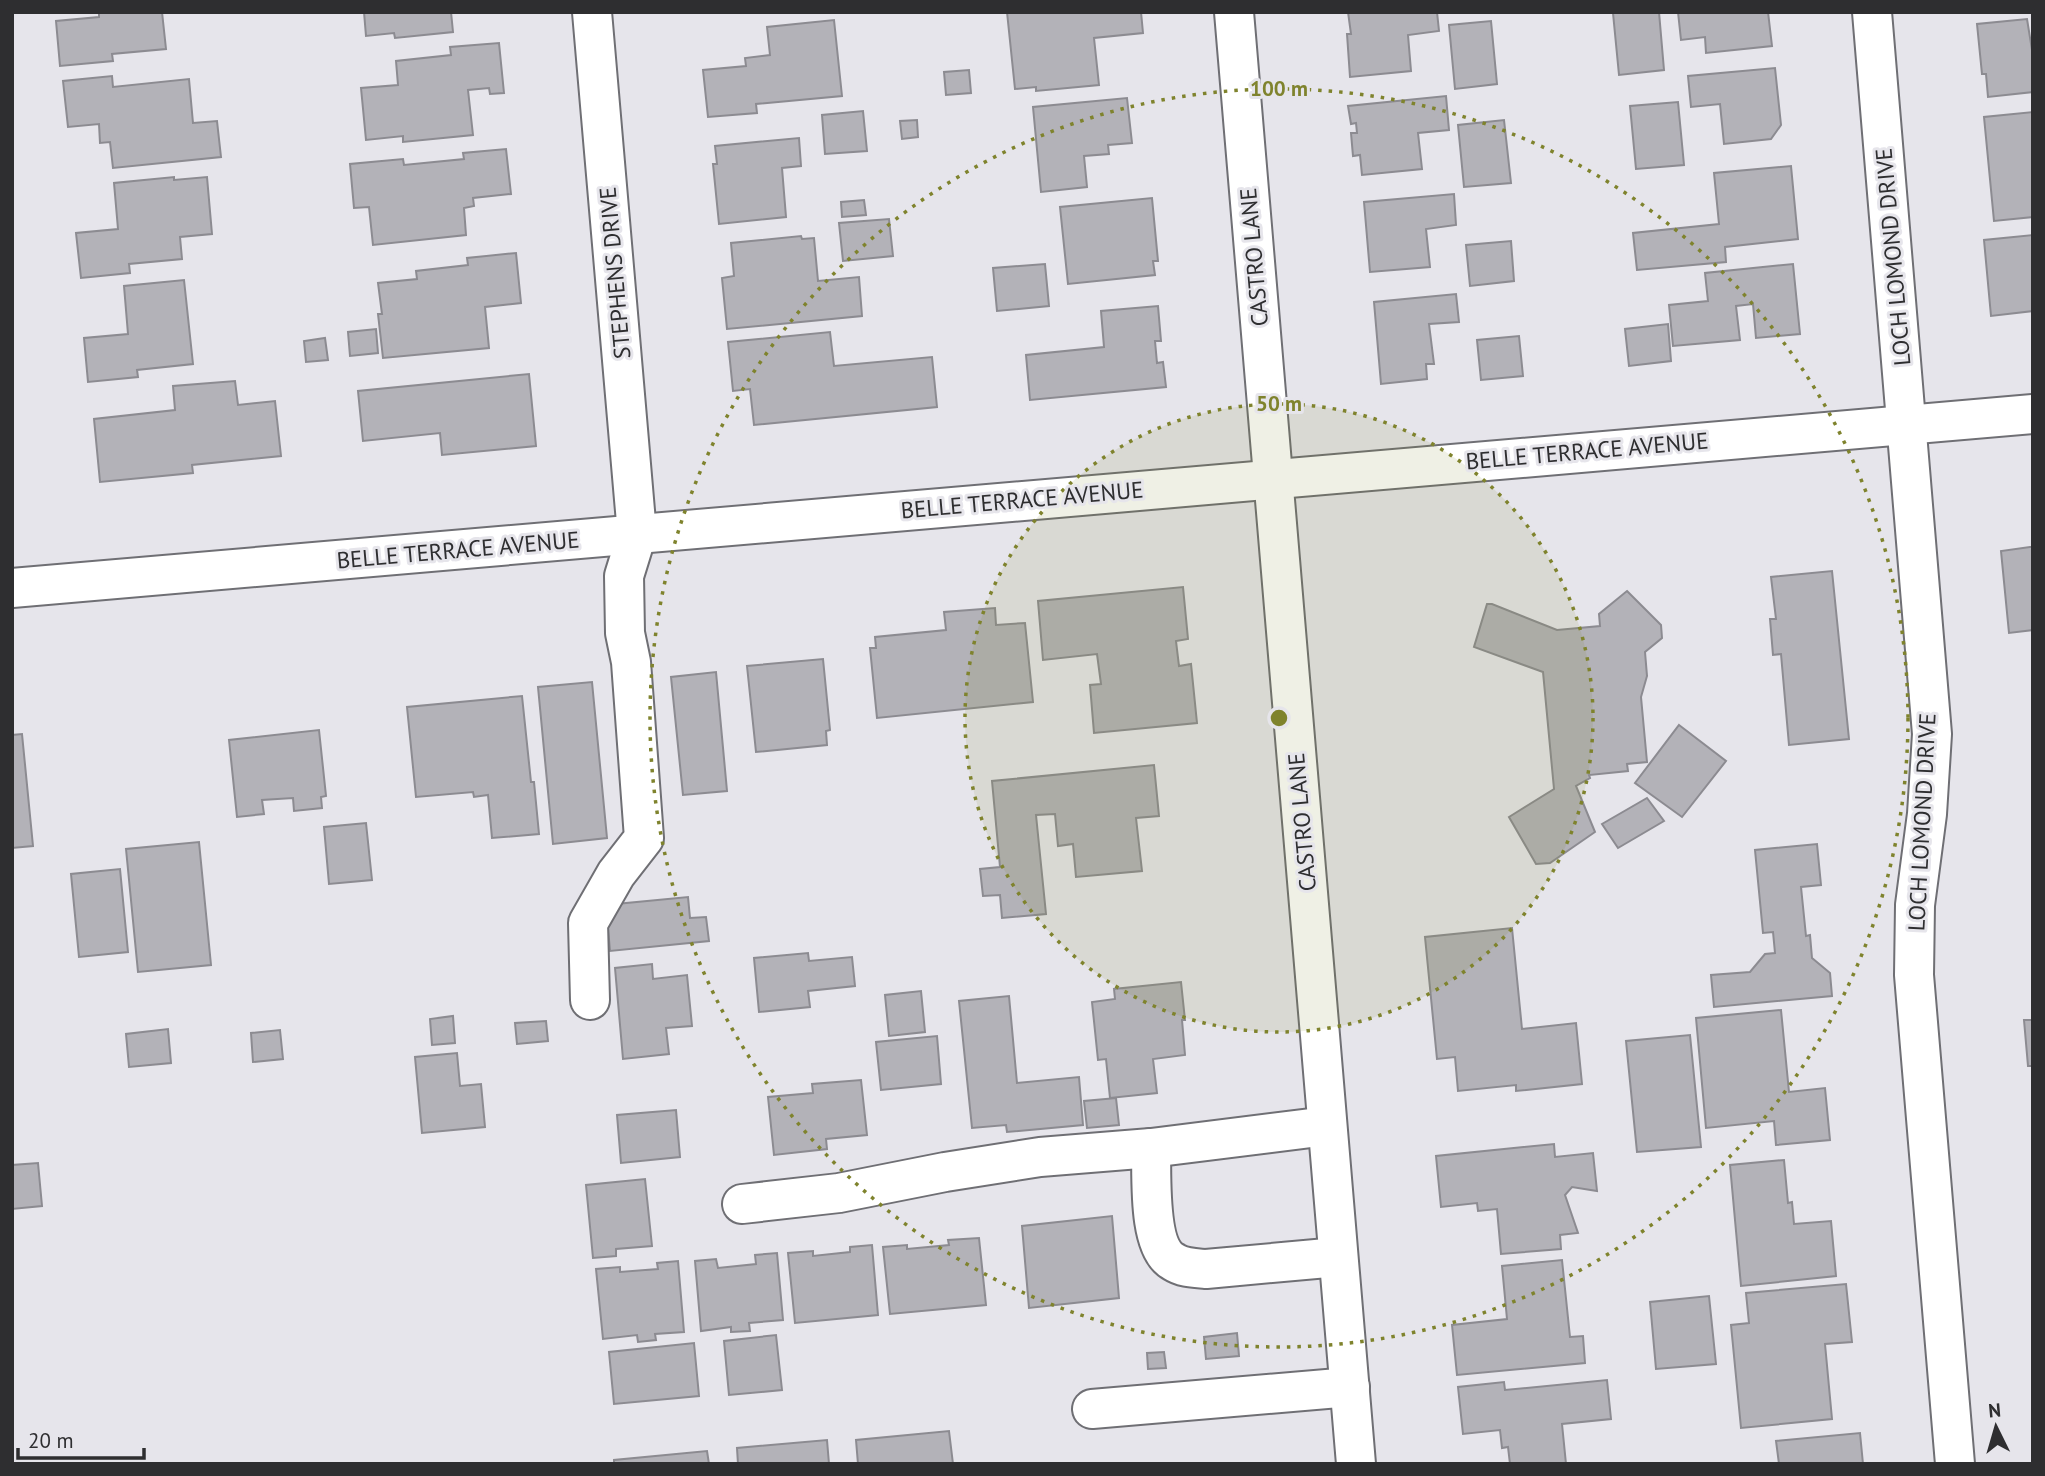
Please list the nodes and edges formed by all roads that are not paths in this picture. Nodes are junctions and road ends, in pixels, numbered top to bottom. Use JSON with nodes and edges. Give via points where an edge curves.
{"nodes":[{"id":1,"x":592,"y":12,"type":"edge"},
{"id":2,"x":1234,"y":12,"type":"edge"},
{"id":3,"x":1872,"y":12,"type":"edge"},
{"id":4,"x":2033,"y":414,"type":"edge"},
{"id":5,"x":1907,"y":425,"type":"junction"},
{"id":6,"x":1272,"y":478,"type":"junction"},
{"id":7,"x":638,"y":534,"type":"junction"},
{"id":8,"x":12,"y":588,"type":"edge"},
{"id":9,"x":590,"y":1000,"type":"dead end"},
{"id":10,"x":1327,"y":1126,"type":"junction"},
{"id":11,"x":1152,"y":1148,"type":"junction"},
{"id":12,"x":742,"y":1204,"type":"dead end"},
{"id":13,"x":1338,"y":1257,"type":"junction"},
{"id":14,"x":1350,"y":1387,"type":"junction"},
{"id":15,"x":1092,"y":1409,"type":"dead end"},
{"id":16,"x":1356,"y":1464,"type":"edge"},
{"id":17,"x":1955,"y":1464,"type":"edge"}],
"edges":[{"from":1,"to":7,"type":"street","name":"STEPHENS DRIVE"},
{"from":2,"to":6,"type":"street","name":"CASTRO LANE"},
{"from":3,"to":5,"type":"street","name":"LOCH LOMOND DRIVE"},
{"from":4,"to":5,"type":"street","name":"BELLE TERRACE AVENUE"},
{"from":5,"to":6,"type":"street","name":"BELLE TERRACE AVENUE"},
{"from":5,"to":17,"type":"street","name":"LOCH LOMOND DRIVE","via":[[1932,734],[1915,905],[1914,975]]},
{"from":6,"to":7,"type":"street","name":"BELLE TERRACE AVENUE"},
{"from":6,"to":10,"type":"street","name":"CASTRO LANE"},
{"from":7,"to":8,"type":"street","name":"BELLE TERRACE AVENUE"},
{"from":7,"to":9,"type":"street","via":[[624,576],[625,634],[644,838],[616,874],[588,923]]},
{"from":10,"to":11,"type":"street"},
{"from":10,"to":13,"type":"street","name":"CASTRO LANE"},
{"from":11,"to":12,"type":"street","via":[[1040,1157],[839,1193]]},
{"from":11,"to":13,"type":"street","via":[[1158,1242],[1173,1262],[1206,1269]]},
{"from":13,"to":14,"type":"street","name":"CASTRO LANE"},
{"from":14,"to":15,"type":"street"},
{"from":14,"to":16,"type":"street","name":"CASTRO LANE"}]}
